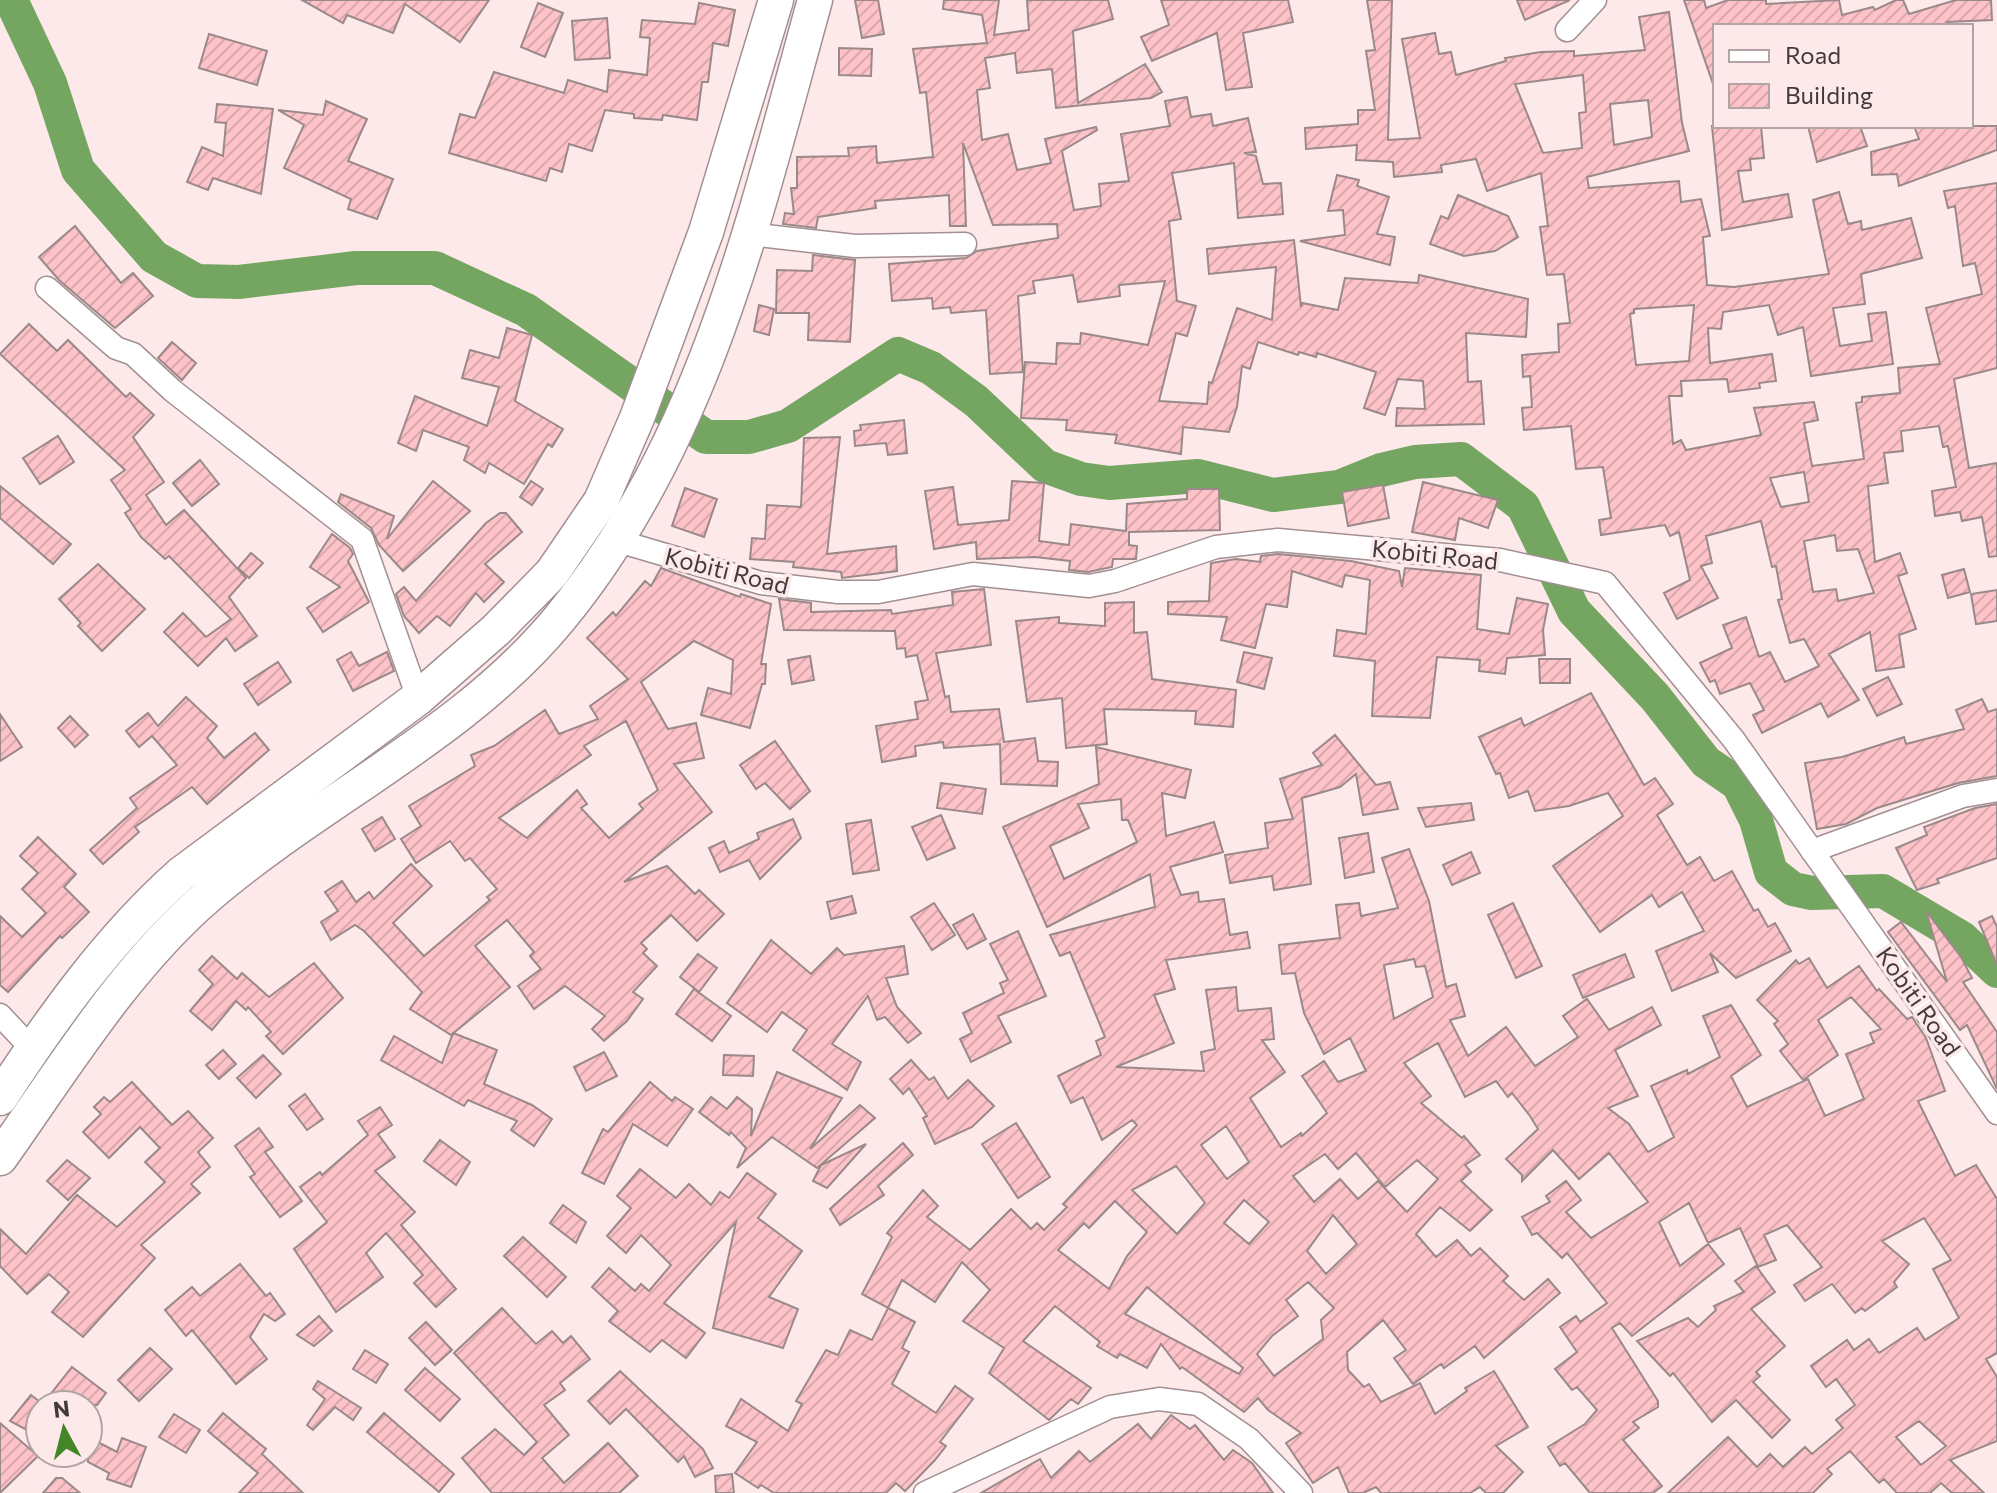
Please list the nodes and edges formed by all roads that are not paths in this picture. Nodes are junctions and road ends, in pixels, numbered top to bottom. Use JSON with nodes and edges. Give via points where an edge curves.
{"nodes":[{"id":1,"x":776,"y":0,"type":"edge"},
{"id":2,"x":815,"y":0,"type":"edge"},
{"id":3,"x":1595,"y":0,"type":"edge"},
{"id":4,"x":1567,"y":30,"type":"dead end"},
{"id":5,"x":749,"y":234,"type":"junction"},
{"id":6,"x":965,"y":244,"type":"dead end"},
{"id":7,"x":47,"y":288,"type":"dead end"},
{"id":8,"x":618,"y":541,"type":"junction"},
{"id":9,"x":418,"y":698,"type":"junction"},
{"id":10,"x":1997,"y":790,"type":"edge"},
{"id":11,"x":1812,"y":851,"type":"junction"},
{"id":12,"x":0,"y":1015,"type":"edge"},
{"id":13,"x":32,"y":1049,"type":"junction"},
{"id":14,"x":0,"y":1098,"type":"edge"},
{"id":15,"x":1997,"y":1113,"type":"edge"},
{"id":16,"x":0,"y":1158,"type":"edge"},
{"id":17,"x":925,"y":1493,"type":"edge"},
{"id":18,"x":1301,"y":1493,"type":"edge"}],
"edges":[{"from":1,"to":9,"type":"main road","via":[[706,232],[601,501],[552,573]]},
{"from":2,"to":5,"type":"main road"},
{"from":3,"to":4,"type":"street"},
{"from":5,"to":6,"type":"street","via":[[855,246]]},
{"from":5,"to":8,"type":"main road","via":[[675,437]]},
{"from":7,"to":9,"type":"street","via":[[362,539]]},
{"from":8,"to":11,"type":"street","name":"Kobiti Road","via":[[761,583],[838,592],[878,592],[973,574],[1089,586],[1216,547],[1278,540],[1555,569],[1605,583],[1621,599],[1734,740]]},
{"from":8,"to":16,"type":"main road","via":[[558,620],[498,682],[210,894],[152,950]]},
{"from":9,"to":13,"type":"main road","via":[[156,897]]},
{"from":10,"to":11,"type":"street","via":[[1963,796]]},
{"from":11,"to":15,"type":"street","name":"Kobiti Road"},
{"from":12,"to":13,"type":"street"},
{"from":13,"to":14,"type":"main road"},
{"from":17,"to":18,"type":"street","via":[[1110,1407],[1159,1399],[1198,1404],[1249,1439]]}]}
